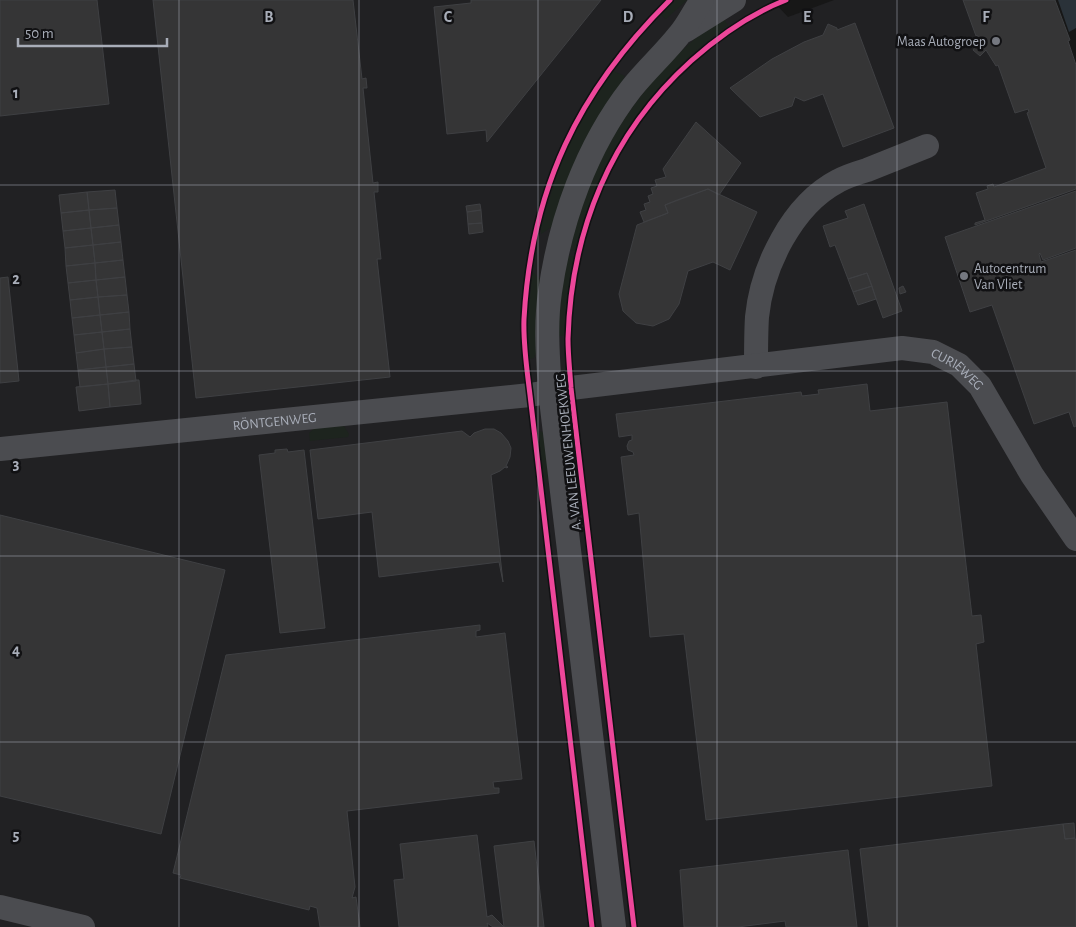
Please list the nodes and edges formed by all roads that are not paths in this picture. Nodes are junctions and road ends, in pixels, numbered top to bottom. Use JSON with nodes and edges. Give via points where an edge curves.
{"nodes":[{"id":1,"x":702,"y":0,"type":"edge"},
{"id":2,"x":734,"y":0,"type":"edge"},
{"id":3,"x":681,"y":34,"type":"junction"},
{"id":4,"x":927,"y":146,"type":"dead end"},
{"id":5,"x":756,"y":367,"type":"junction"},
{"id":6,"x":550,"y":392,"type":"junction"},
{"id":7,"x":0,"y":449,"type":"edge"},
{"id":8,"x":1076,"y":538,"type":"edge"},
{"id":9,"x":0,"y":907,"type":"edge"},
{"id":10,"x":83,"y":927,"type":"edge"},
{"id":11,"x":614,"y":927,"type":"edge"}],
"edges":[{"from":1,"to":3,"type":"street","name":"A. VAN LEEUWENHOEKWEG"},
{"from":2,"to":3,"type":"street","name":"A. VAN LEEUWENHOEKWEG"},
{"from":3,"to":6,"type":"street","name":"A. VAN LEEUWENHOEKWEG","via":[[631,90],[613,116],[586,166],[573,199],[560,239],[550,294],[547,342]]},
{"from":4,"to":5,"type":"street","via":[[838,181],[812,200],[793,223],[779,246],[761,294]]},
{"from":5,"to":6,"type":"street","name":"CURIEWEG"},
{"from":5,"to":8,"type":"street","name":"CURIEWEG","via":[[902,348],[933,352],[959,365],[980,386],[1032,475]]},
{"from":6,"to":7,"type":"street","name":"RÖNTGENWEG"},
{"from":6,"to":11,"type":"street","name":"A. VAN LEEUWENHOEKWEG"},
{"from":9,"to":10,"type":"street"}]}
